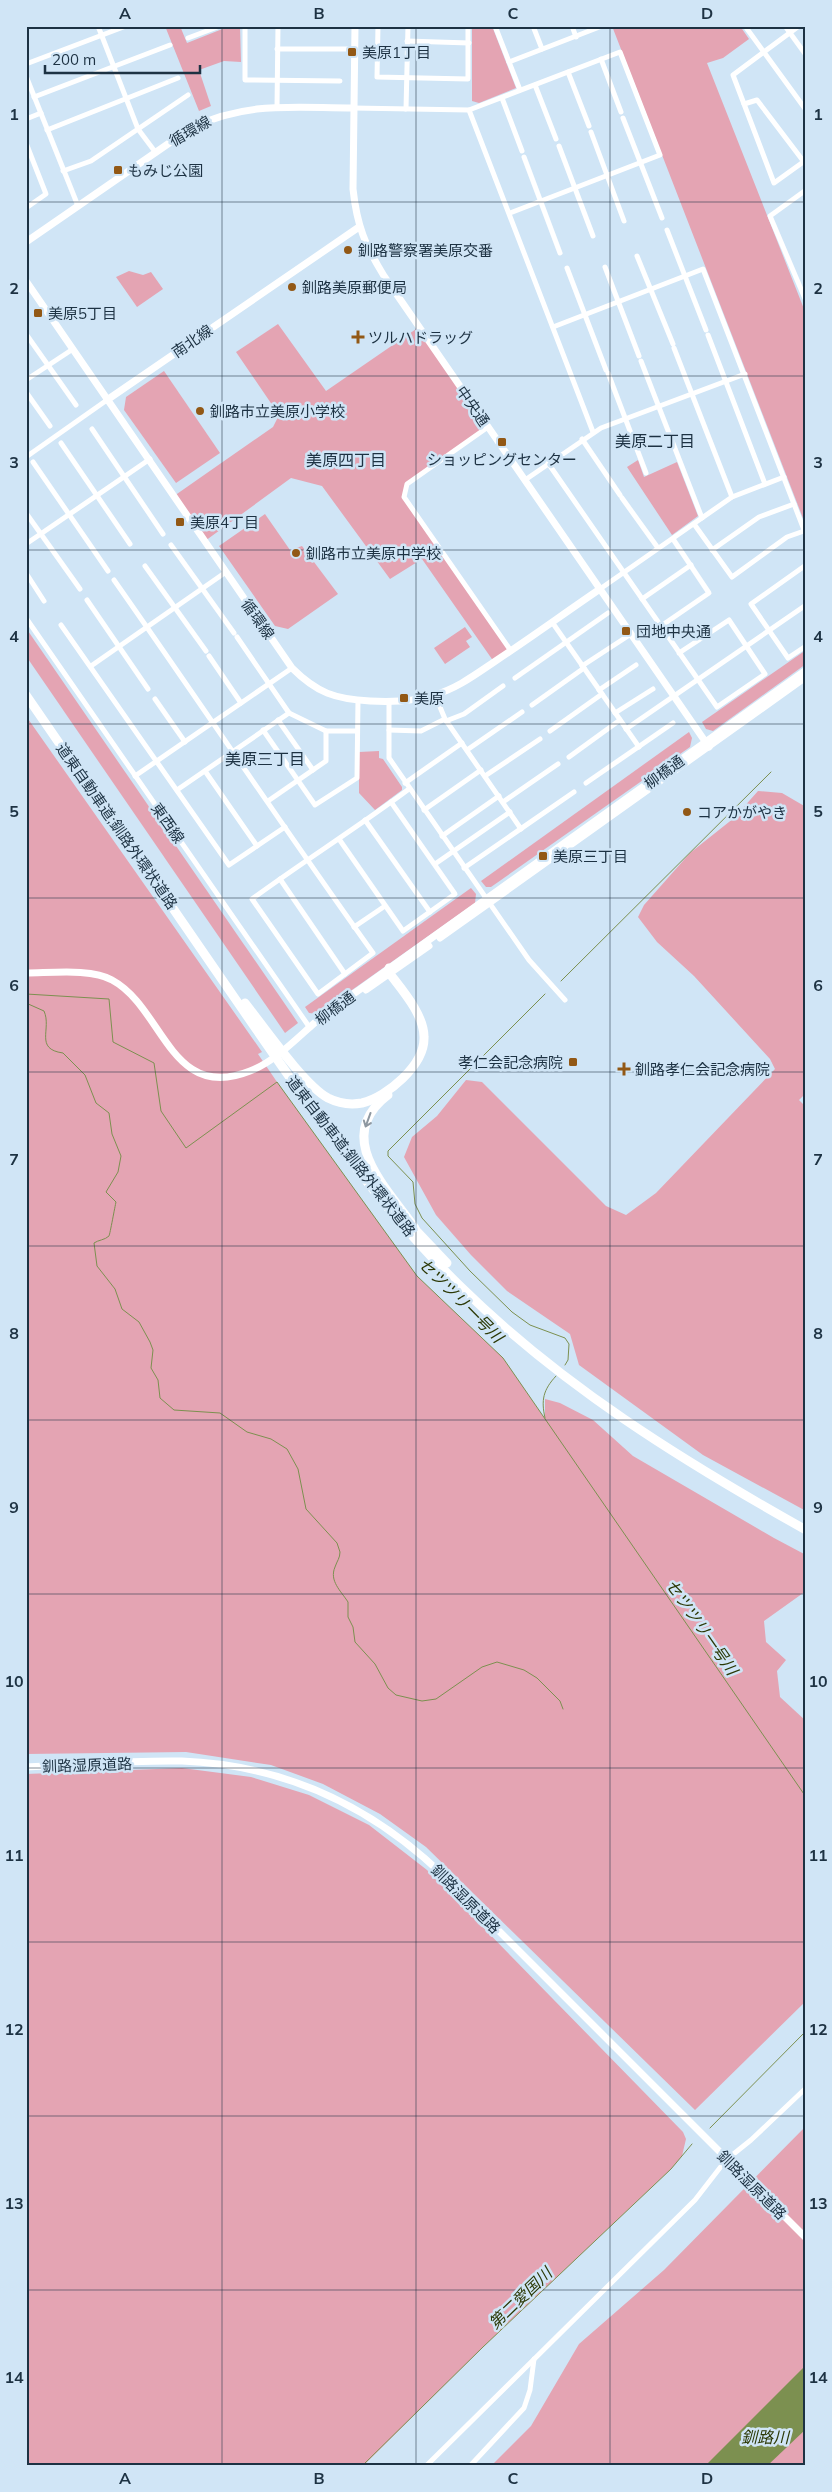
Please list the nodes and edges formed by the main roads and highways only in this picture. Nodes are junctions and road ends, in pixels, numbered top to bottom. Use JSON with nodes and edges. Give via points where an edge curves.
{"nodes":[{"id":1,"x":26,"y":688,"type":"edge"},
{"id":2,"x":26,"y":695,"type":"edge"},
{"id":3,"x":273,"y":1046,"type":"junction"},
{"id":4,"x":282,"y":1057,"type":"junction"},
{"id":5,"x":422,"y":1238,"type":"junction"},
{"id":6,"x":806,"y":1523,"type":"edge"},
{"id":7,"x":806,"y":1530,"type":"edge"}],
"edges":[{"from":1,"to":3,"type":"highway","name":"道東自動車道;釧路外環状道路"},
{"from":2,"to":3,"type":"highway","name":"道東自動車道;釧路外環状道路"},
{"from":3,"to":4,"type":"highway"},
{"from":4,"to":5,"type":"highway","name":"道東自動車道;釧路外環状道路","via":[[369,1175]]},
{"from":4,"to":5,"type":"highway","one_way":true,"via":[[318,1092],[340,1102],[371,1099],[401,1079],[419,1058],[424,1038],[418,1017],[391,971],[425,1019],[428,1049],[415,1073],[368,1115],[364,1132],[365,1150],[378,1176]]},
{"from":4,"to":7,"type":"highway","name":"道東自動車道;釧路外環状道路","via":[[394,1214],[498,1322],[541,1359],[631,1425]]},
{"from":5,"to":6,"type":"highway","name":"道東自動車道;釧路外環状道路","via":[[502,1318],[588,1388],[680,1451]]}]}
